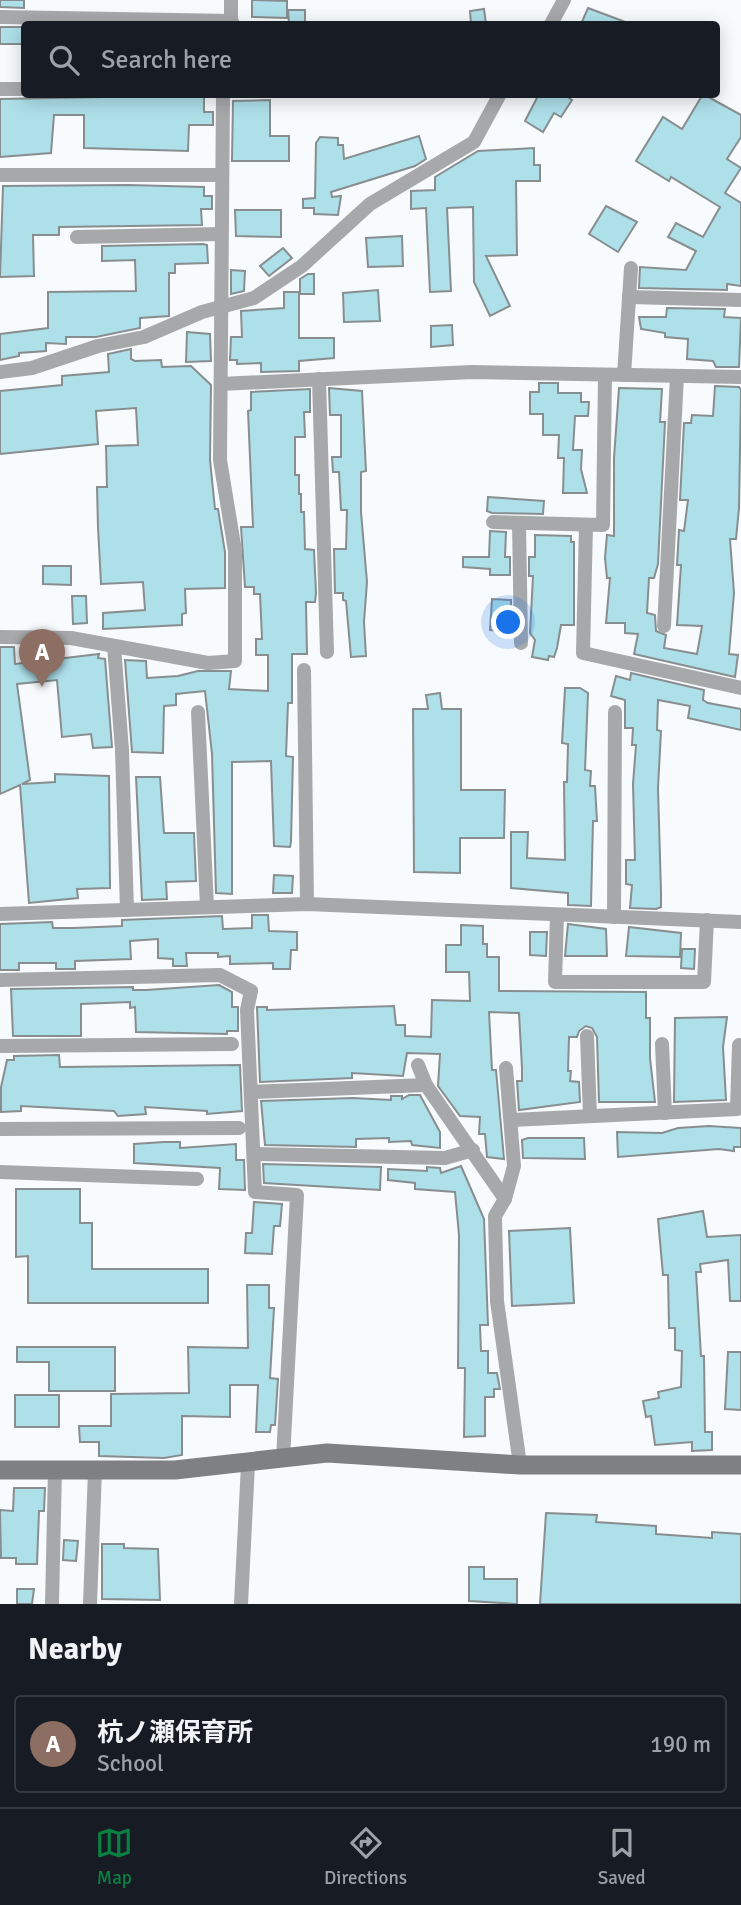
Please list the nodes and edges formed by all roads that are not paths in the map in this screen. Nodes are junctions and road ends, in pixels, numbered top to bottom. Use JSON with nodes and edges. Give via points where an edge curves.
{"nodes":[{"id":1,"x":232,"y":0,"type":"edge"},
{"id":2,"x":564,"y":0,"type":"edge"},
{"id":3,"x":0,"y":18,"type":"edge"},
{"id":4,"x":139,"y":21,"type":"edge"},
{"id":5,"x":232,"y":21,"type":"edge"},
{"id":6,"x":553,"y":21,"type":"edge"},
{"id":7,"x":0,"y":89,"type":"edge"},
{"id":8,"x":21,"y":89,"type":"edge"},
{"id":9,"x":223,"y":98,"type":"edge"},
{"id":10,"x":493,"y":98,"type":"edge"},
{"id":11,"x":0,"y":175,"type":"edge"},
{"id":12,"x":222,"y":175,"type":"junction"},
{"id":13,"x":221,"y":234,"type":"junction"},
{"id":14,"x":77,"y":237,"type":"dead end"},
{"id":15,"x":631,"y":268,"type":"dead end"},
{"id":16,"x":629,"y":297,"type":"junction"},
{"id":17,"x":741,"y":300,"type":"edge"},
{"id":18,"x":223,"y":309,"type":"junction"},
{"id":19,"x":0,"y":372,"type":"edge"},
{"id":20,"x":606,"y":375,"type":"junction"},
{"id":21,"x":624,"y":375,"type":"junction"},
{"id":22,"x":677,"y":376,"type":"junction"},
{"id":23,"x":741,"y":377,"type":"edge"},
{"id":24,"x":319,"y":379,"type":"junction"},
{"id":25,"x":221,"y":384,"type":"junction"},
{"id":26,"x":493,"y":522,"type":"dead end"},
{"id":27,"x":519,"y":523,"type":"junction"},
{"id":28,"x":586,"y":525,"type":"junction"},
{"id":29,"x":664,"y":626,"type":"dead end"},
{"id":30,"x":0,"y":638,"type":"edge"},
{"id":31,"x":521,"y":643,"type":"dead end"},
{"id":32,"x":114,"y":646,"type":"junction"},
{"id":33,"x":327,"y":652,"type":"dead end"},
{"id":34,"x":304,"y":670,"type":"dead end"},
{"id":35,"x":741,"y":688,"type":"edge"},
{"id":36,"x":198,"y":712,"type":"dead end"},
{"id":37,"x":615,"y":712,"type":"dead end"},
{"id":38,"x":307,"y":904,"type":"junction"},
{"id":39,"x":207,"y":907,"type":"junction"},
{"id":40,"x":127,"y":910,"type":"junction"},
{"id":41,"x":0,"y":914,"type":"edge"},
{"id":42,"x":557,"y":915,"type":"junction"},
{"id":43,"x":614,"y":917,"type":"junction"},
{"id":44,"x":707,"y":920,"type":"junction"},
{"id":45,"x":741,"y":922,"type":"edge"},
{"id":46,"x":0,"y":980,"type":"edge"},
{"id":47,"x":587,"y":1036,"type":"dead end"},
{"id":48,"x":232,"y":1044,"type":"dead end"},
{"id":49,"x":662,"y":1044,"type":"dead end"},
{"id":50,"x":739,"y":1045,"type":"dead end"},
{"id":51,"x":0,"y":1046,"type":"edge"},
{"id":52,"x":418,"y":1065,"type":"dead end"},
{"id":53,"x":506,"y":1068,"type":"dead end"},
{"id":54,"x":426,"y":1085,"type":"junction"},
{"id":55,"x":251,"y":1091,"type":"junction"},
{"id":56,"x":665,"y":1113,"type":"junction"},
{"id":57,"x":590,"y":1116,"type":"junction"},
{"id":58,"x":512,"y":1120,"type":"junction"},
{"id":59,"x":239,"y":1128,"type":"dead end"},
{"id":60,"x":0,"y":1129,"type":"edge"},
{"id":61,"x":473,"y":1150,"type":"junction"},
{"id":62,"x":255,"y":1154,"type":"junction"},
{"id":63,"x":0,"y":1172,"type":"edge"},
{"id":64,"x":197,"y":1179,"type":"dead end"},
{"id":65,"x":505,"y":1199,"type":"junction"},
{"id":66,"x":284,"y":1459,"type":"junction"},
{"id":67,"x":248,"y":1464,"type":"junction"},
{"id":68,"x":520,"y":1465,"type":"junction"},
{"id":69,"x":741,"y":1465,"type":"edge"},
{"id":70,"x":0,"y":1470,"type":"edge"},
{"id":71,"x":55,"y":1470,"type":"junction"},
{"id":72,"x":95,"y":1470,"type":"junction"},
{"id":73,"x":52,"y":1604,"type":"edge"},
{"id":74,"x":90,"y":1604,"type":"edge"},
{"id":75,"x":241,"y":1604,"type":"edge"}],
"edges":[{"from":1,"to":5,"type":"street"},
{"from":2,"to":6,"type":"street"},
{"from":3,"to":4,"type":"street"},
{"from":7,"to":8,"type":"street"},
{"from":9,"to":12,"type":"street"},
{"from":10,"to":18,"type":"street","via":[[474,142],[370,204],[302,266],[254,298]]},
{"from":11,"to":12,"type":"street"},
{"from":12,"to":13,"type":"street"},
{"from":13,"to":14,"type":"street"},
{"from":13,"to":18,"type":"street"},
{"from":15,"to":16,"type":"street"},
{"from":16,"to":17,"type":"street"},
{"from":16,"to":21,"type":"street"},
{"from":18,"to":19,"type":"street","via":[[202,312],[144,337],[98,346],[32,368]]},
{"from":18,"to":25,"type":"street"},
{"from":20,"to":21,"type":"street"},
{"from":20,"to":24,"type":"street","via":[[472,372]]},
{"from":20,"to":28,"type":"street","via":[[603,525]]},
{"from":21,"to":22,"type":"street"},
{"from":22,"to":23,"type":"street"},
{"from":22,"to":29,"type":"street"},
{"from":24,"to":25,"type":"street"},
{"from":24,"to":33,"type":"street"},
{"from":25,"to":32,"type":"street","via":[[220,460],[235,551],[235,661],[208,663]]},
{"from":26,"to":27,"type":"street"},
{"from":27,"to":28,"type":"street"},
{"from":27,"to":31,"type":"street"},
{"from":28,"to":35,"type":"street","via":[[583,653]]},
{"from":30,"to":32,"type":"street","via":[[71,638]]},
{"from":32,"to":40,"type":"street"},
{"from":34,"to":38,"type":"street"},
{"from":36,"to":39,"type":"street"},
{"from":37,"to":43,"type":"street"},
{"from":38,"to":39,"type":"street"},
{"from":38,"to":42,"type":"street"},
{"from":39,"to":40,"type":"street"},
{"from":40,"to":41,"type":"street"},
{"from":42,"to":43,"type":"street"},
{"from":42,"to":44,"type":"street","via":[[555,982],[704,982]]},
{"from":43,"to":44,"type":"street"},
{"from":44,"to":45,"type":"street"},
{"from":46,"to":55,"type":"street","via":[[220,975],[251,991],[247,1010]]},
{"from":47,"to":57,"type":"street"},
{"from":48,"to":51,"type":"street"},
{"from":49,"to":56,"type":"street"},
{"from":50,"to":56,"type":"street","via":[[737,1109]]},
{"from":52,"to":54,"type":"street"},
{"from":53,"to":58,"type":"street"},
{"from":54,"to":55,"type":"street"},
{"from":54,"to":61,"type":"street"},
{"from":55,"to":62,"type":"street"},
{"from":56,"to":57,"type":"street"},
{"from":57,"to":58,"type":"street"},
{"from":58,"to":65,"type":"street","via":[[514,1167]]},
{"from":59,"to":60,"type":"street"},
{"from":61,"to":62,"type":"street","via":[[445,1158]]},
{"from":61,"to":65,"type":"street"},
{"from":62,"to":66,"type":"street","via":[[256,1192],[297,1195]]},
{"from":63,"to":64,"type":"street"},
{"from":65,"to":68,"type":"street","via":[[495,1216],[497,1301]]},
{"from":66,"to":67,"type":"street"},
{"from":66,"to":68,"type":"street","via":[[327,1453]]},
{"from":67,"to":72,"type":"street"},
{"from":67,"to":75,"type":"street"},
{"from":68,"to":69,"type":"street"},
{"from":70,"to":71,"type":"street"},
{"from":71,"to":72,"type":"street"},
{"from":71,"to":73,"type":"street"},
{"from":72,"to":74,"type":"street"}]}
